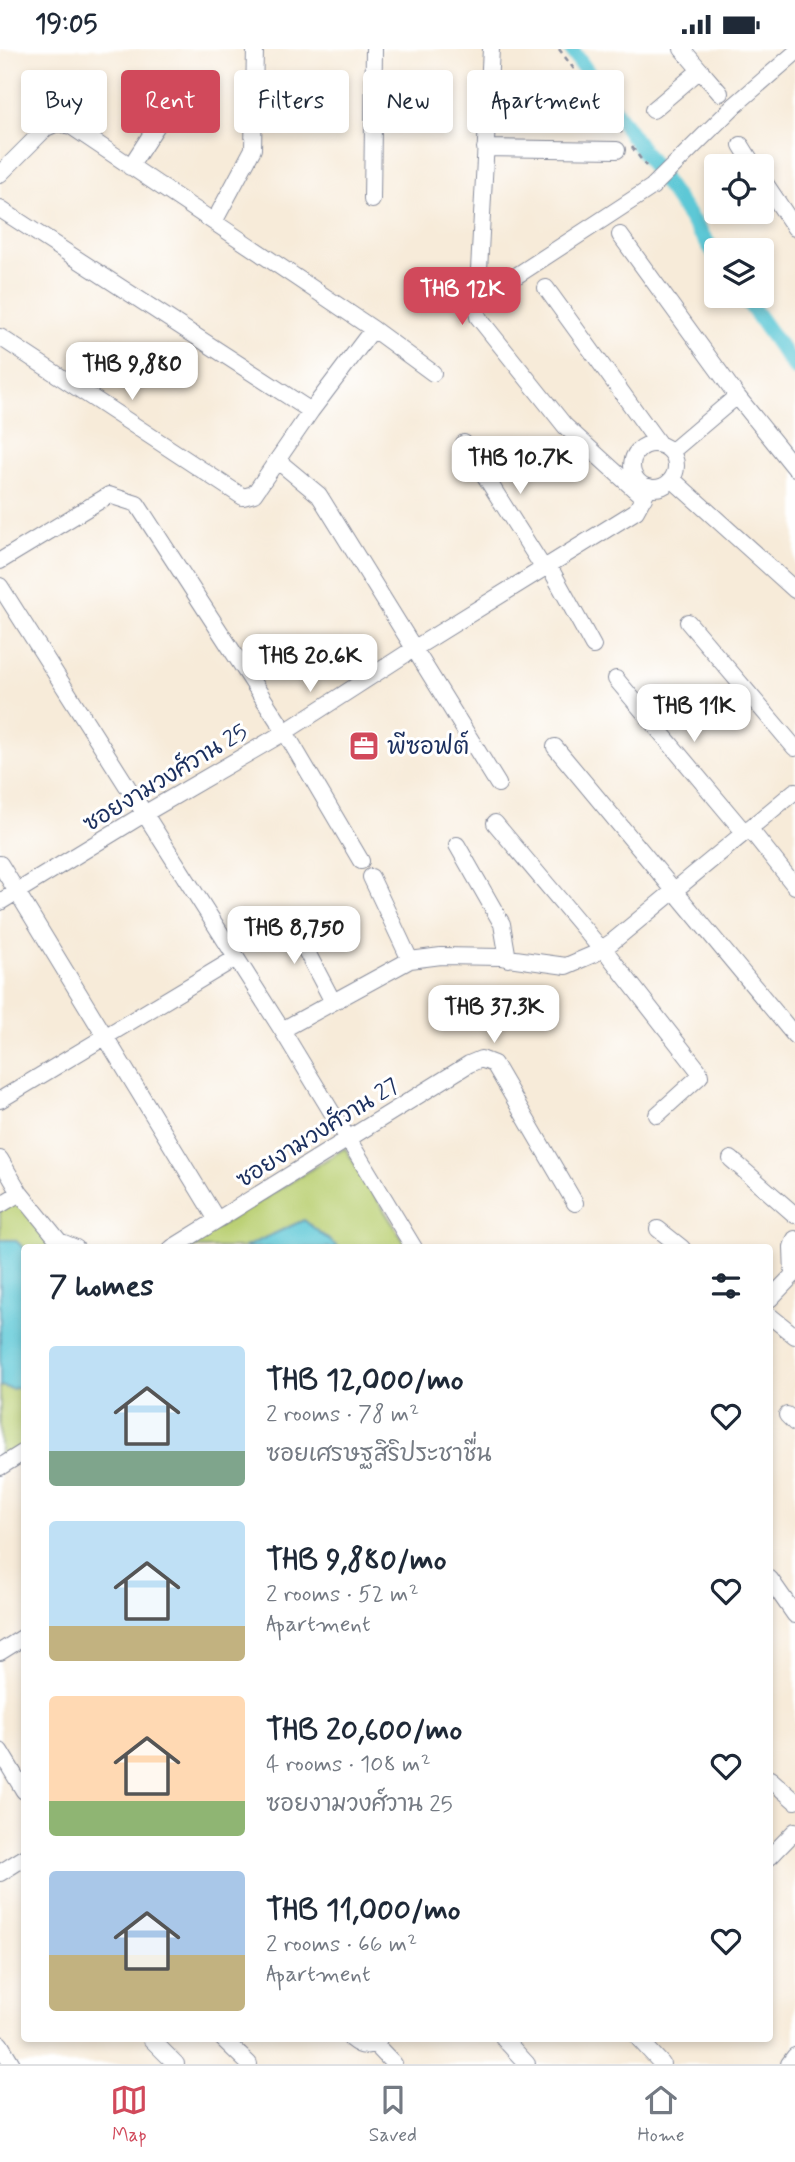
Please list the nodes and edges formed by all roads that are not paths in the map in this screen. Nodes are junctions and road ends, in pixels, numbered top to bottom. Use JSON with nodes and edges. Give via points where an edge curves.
{"nodes":[{"id":1,"x":255,"y":49,"type":"edge"},
{"id":2,"x":374,"y":49,"type":"edge"},
{"id":3,"x":491,"y":49,"type":"edge"},
{"id":4,"x":682,"y":49,"type":"edge"},
{"id":5,"x":795,"y":53,"type":"edge"},
{"id":6,"x":700,"y":70,"type":"junction"},
{"id":7,"x":720,"y":93,"type":"dead end"},
{"id":8,"x":653,"y":110,"type":"dead end"},
{"id":9,"x":152,"y":133,"type":"edge"},
{"id":10,"x":741,"y":145,"type":"dead end"},
{"id":11,"x":485,"y":148,"type":"junction"},
{"id":12,"x":617,"y":150,"type":"dead end"},
{"id":13,"x":747,"y":154,"type":"edge"},
{"id":14,"x":130,"y":167,"type":"junction"},
{"id":15,"x":0,"y":174,"type":"edge"},
{"id":16,"x":774,"y":196,"type":"edge"},
{"id":17,"x":372,"y":200,"type":"dead end"},
{"id":18,"x":0,"y":209,"type":"edge"},
{"id":19,"x":214,"y":222,"type":"junction"},
{"id":20,"x":795,"y":227,"type":"edge"},
{"id":21,"x":620,"y":235,"type":"dead end"},
{"id":22,"x":479,"y":270,"type":"dead end"},
{"id":23,"x":547,"y":288,"type":"dead end"},
{"id":24,"x":373,"y":329,"type":"junction"},
{"id":25,"x":0,"y":337,"type":"edge"},
{"id":26,"x":433,"y":373,"type":"dead end"},
{"id":27,"x":737,"y":397,"type":"junction"},
{"id":28,"x":311,"y":411,"type":"junction"},
{"id":29,"x":464,"y":443,"type":"dead end"},
{"id":30,"x":665,"y":448,"type":"junction"},
{"id":31,"x":278,"y":461,"type":"junction"},
{"id":32,"x":795,"y":468,"type":"edge"},
{"id":33,"x":671,"y":479,"type":"junction"},
{"id":34,"x":643,"y":499,"type":"junction"},
{"id":35,"x":0,"y":561,"type":"edge"},
{"id":36,"x":546,"y":568,"type":"junction"},
{"id":37,"x":0,"y":586,"type":"edge"},
{"id":38,"x":795,"y":590,"type":"edge"},
{"id":39,"x":688,"y":622,"type":"dead end"},
{"id":40,"x":593,"y":646,"type":"dead end"},
{"id":41,"x":415,"y":648,"type":"junction"},
{"id":42,"x":616,"y":679,"type":"dead end"},
{"id":43,"x":285,"y":732,"type":"junction"},
{"id":44,"x":555,"y":747,"type":"dead end"},
{"id":45,"x":795,"y":748,"type":"edge"},
{"id":46,"x":498,"y":784,"type":"dead end"},
{"id":47,"x":795,"y":791,"type":"edge"},
{"id":48,"x":144,"y":814,"type":"junction"},
{"id":49,"x":495,"y":823,"type":"dead end"},
{"id":50,"x":747,"y":830,"type":"junction"},
{"id":51,"x":457,"y":845,"type":"dead end"},
{"id":52,"x":361,"y":861,"type":"dead end"},
{"id":53,"x":0,"y":864,"type":"edge"},
{"id":54,"x":371,"y":877,"type":"dead end"},
{"id":55,"x":795,"y":886,"type":"edge"},
{"id":56,"x":675,"y":890,"type":"junction"},
{"id":57,"x":18,"y":892,"type":"junction"},
{"id":58,"x":0,"y":902,"type":"edge"},
{"id":59,"x":287,"y":914,"type":"dead end"},
{"id":60,"x":602,"y":949,"type":"junction"},
{"id":61,"x":236,"y":958,"type":"junction"},
{"id":62,"x":508,"y":959,"type":"junction"},
{"id":63,"x":410,"y":960,"type":"junction"},
{"id":64,"x":333,"y":1002,"type":"junction"},
{"id":65,"x":282,"y":1030,"type":"junction"},
{"id":66,"x":104,"y":1036,"type":"junction"},
{"id":67,"x":795,"y":1036,"type":"edge"},
{"id":68,"x":0,"y":1100,"type":"edge"},
{"id":69,"x":657,"y":1115,"type":"dead end"},
{"id":70,"x":348,"y":1140,"type":"junction"},
{"id":71,"x":0,"y":1159,"type":"edge"},
{"id":72,"x":731,"y":1159,"type":"dead end"},
{"id":73,"x":20,"y":1192,"type":"junction"},
{"id":74,"x":575,"y":1203,"type":"dead end"},
{"id":75,"x":0,"y":1205,"type":"edge"},
{"id":76,"x":795,"y":1215,"type":"edge"},
{"id":77,"x":217,"y":1220,"type":"junction"},
{"id":78,"x":658,"y":1229,"type":"dead end"},
{"id":79,"x":795,"y":1238,"type":"edge"},
{"id":80,"x":66,"y":1244,"type":"edge"},
{"id":81,"x":178,"y":1244,"type":"edge"},
{"id":82,"x":412,"y":1244,"type":"edge"},
{"id":83,"x":677,"y":1244,"type":"edge"},
{"id":84,"x":794,"y":1274,"type":"edge"},
{"id":85,"x":773,"y":1296,"type":"edge"},
{"id":86,"x":773,"y":1318,"type":"edge"},
{"id":87,"x":795,"y":1336,"type":"edge"},
{"id":88,"x":21,"y":1455,"type":"edge"},
{"id":89,"x":1,"y":1466,"type":"edge"},
{"id":90,"x":773,"y":1584,"type":"edge"},
{"id":91,"x":795,"y":1615,"type":"edge"},
{"id":92,"x":21,"y":1639,"type":"edge"},
{"id":93,"x":0,"y":1653,"type":"edge"},
{"id":94,"x":0,"y":1751,"type":"edge"},
{"id":95,"x":773,"y":1782,"type":"edge"},
{"id":96,"x":21,"y":1786,"type":"edge"},
{"id":97,"x":795,"y":1801,"type":"edge"},
{"id":98,"x":795,"y":1831,"type":"edge"},
{"id":99,"x":773,"y":1854,"type":"edge"},
{"id":100,"x":21,"y":1860,"type":"edge"},
{"id":101,"x":0,"y":1873,"type":"edge"},
{"id":102,"x":154,"y":2042,"type":"edge"},
{"id":103,"x":226,"y":2042,"type":"edge"},
{"id":104,"x":354,"y":2042,"type":"edge"},
{"id":105,"x":373,"y":2042,"type":"edge"},
{"id":106,"x":377,"y":2042,"type":"edge"},
{"id":107,"x":507,"y":2042,"type":"edge"},
{"id":108,"x":642,"y":2042,"type":"edge"},
{"id":109,"x":0,"y":2044,"type":"edge"},
{"id":110,"x":795,"y":2056,"type":"edge"},
{"id":111,"x":12,"y":2064,"type":"edge"},
{"id":112,"x":176,"y":2064,"type":"edge"},
{"id":113,"x":248,"y":2064,"type":"edge"},
{"id":114,"x":394,"y":2064,"type":"edge"},
{"id":115,"x":527,"y":2064,"type":"edge"},
{"id":116,"x":662,"y":2064,"type":"edge"},
{"id":117,"x":789,"y":2064,"type":"edge"}],
"edges":[{"from":1,"to":19,"type":"street","via":[[253,149]]},
{"from":2,"to":17,"type":"street"},
{"from":3,"to":11,"type":"street"},
{"from":4,"to":6,"type":"street"},
{"from":5,"to":34,"type":"street","via":[[658,182],[481,299],[477,307],[478,317],[565,426]]},
{"from":6,"to":7,"type":"street"},
{"from":6,"to":8,"type":"street"},
{"from":9,"to":14,"type":"street"},
{"from":10,"to":13,"type":"street"},
{"from":11,"to":12,"type":"street"},
{"from":11,"to":22,"type":"street"},
{"from":14,"to":15,"type":"street","via":[[71,126],[57,123]]},
{"from":14,"to":19,"type":"street"},
{"from":16,"to":20,"type":"street"},
{"from":18,"to":28,"type":"street"},
{"from":19,"to":24,"type":"street"},
{"from":21,"to":27,"type":"street"},
{"from":23,"to":30,"type":"street"},
{"from":24,"to":26,"type":"street"},
{"from":24,"to":28,"type":"street"},
{"from":25,"to":31,"type":"street","via":[[243,497],[254,494]]},
{"from":27,"to":30,"type":"street"},
{"from":27,"to":32,"type":"street"},
{"from":28,"to":31,"type":"street"},
{"from":29,"to":36,"type":"street"},
{"from":30,"to":33,"type":"street","via":[[676,465]]},
{"from":30,"to":34,"type":"street","via":[[645,445],[632,460]]},
{"from":31,"to":41,"type":"street","via":[[319,495]]},
{"from":33,"to":34,"type":"street","name":"ซอยงามวงศ์วาน 25"},
{"from":33,"to":38,"type":"street"},
{"from":34,"to":36,"type":"street","name":"ซอยงามวงศ์วาน 25"},
{"from":35,"to":43,"type":"street","via":[[109,495],[137,503]]},
{"from":36,"to":40,"type":"street"},
{"from":36,"to":41,"type":"street","name":"ซอยงามวงศ์วาน 25"},
{"from":37,"to":48,"type":"street"},
{"from":39,"to":45,"type":"street"},
{"from":41,"to":43,"type":"street","name":"ซอยงามวงศ์วาน 25"},
{"from":41,"to":46,"type":"street"},
{"from":42,"to":50,"type":"street"},
{"from":43,"to":48,"type":"street","name":"ซอยงามวงศ์วาน 25"},
{"from":43,"to":52,"type":"street"},
{"from":44,"to":56,"type":"street"},
{"from":47,"to":50,"type":"street"},
{"from":48,"to":57,"type":"street","name":"ซอยงามวงศ์วาน 25"},
{"from":48,"to":61,"type":"street"},
{"from":49,"to":60,"type":"street"},
{"from":50,"to":55,"type":"street"},
{"from":50,"to":56,"type":"street"},
{"from":51,"to":62,"type":"street","via":[[502,924]]},
{"from":53,"to":57,"type":"street"},
{"from":54,"to":63,"type":"street"},
{"from":56,"to":60,"type":"street"},
{"from":56,"to":67,"type":"street"},
{"from":57,"to":58,"type":"street","name":"ซอยงามวงศ์วาน 25"},
{"from":57,"to":66,"type":"street"},
{"from":59,"to":64,"type":"street"},
{"from":60,"to":62,"type":"street","via":[[566,966]]},
{"from":60,"to":69,"type":"street","via":[[699,1071],[694,1083]]},
{"from":61,"to":65,"type":"street"},
{"from":61,"to":66,"type":"street"},
{"from":62,"to":63,"type":"street","via":[[441,956]]},
{"from":63,"to":64,"type":"street"},
{"from":64,"to":65,"type":"street"},
{"from":65,"to":70,"type":"street"},
{"from":66,"to":68,"type":"street"},
{"from":66,"to":77,"type":"street"},
{"from":70,"to":74,"type":"street","name":"ซอยงามวงศ์วาน 27","via":[[481,1059],[494,1065]]},
{"from":70,"to":77,"type":"street","name":"ซอยงามวงศ์วาน 27"},
{"from":70,"to":82,"type":"street"},
{"from":71,"to":73,"type":"street"},
{"from":72,"to":76,"type":"street"},
{"from":73,"to":75,"type":"street"},
{"from":73,"to":80,"type":"street"},
{"from":77,"to":81,"type":"street","name":"ซอยงามวงศ์วาน 27"},
{"from":78,"to":83,"type":"street"},
{"from":79,"to":84,"type":"street"},
{"from":84,"to":85,"type":"street"},
{"from":86,"to":87,"type":"street"},
{"from":88,"to":89,"type":"street"},
{"from":90,"to":91,"type":"street"},
{"from":92,"to":93,"type":"street"},
{"from":94,"to":96,"type":"street"},
{"from":95,"to":97,"type":"street"},
{"from":98,"to":99,"type":"street"},
{"from":100,"to":101,"type":"street"},
{"from":102,"to":112,"type":"street"},
{"from":103,"to":113,"type":"street"},
{"from":104,"to":105,"type":"street","via":[[360,2047]]},
{"from":106,"to":114,"type":"street"},
{"from":107,"to":115,"type":"street"},
{"from":108,"to":116,"type":"street"},
{"from":109,"to":111,"type":"street"},
{"from":110,"to":117,"type":"street"}]}
